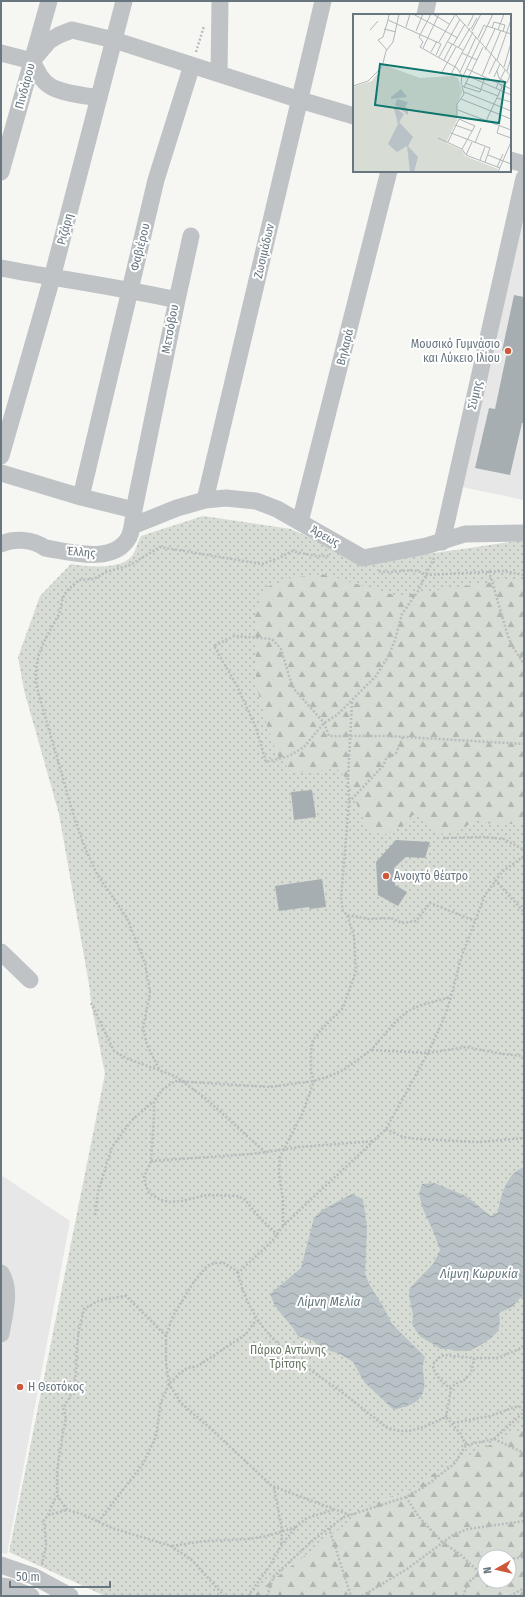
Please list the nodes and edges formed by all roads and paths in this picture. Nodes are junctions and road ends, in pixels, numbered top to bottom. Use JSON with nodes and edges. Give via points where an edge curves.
{"nodes":[{"id":1,"x":49,"y":1,"type":"edge"},
{"id":2,"x":124,"y":1,"type":"edge"},
{"id":3,"x":220,"y":1,"type":"edge"},
{"id":4,"x":323,"y":1,"type":"edge"},
{"id":5,"x":428,"y":1,"type":"edge"},
{"id":6,"x":425,"y":14,"type":"edge"},
{"id":7,"x":43,"y":19,"type":"junction"},
{"id":8,"x":205,"y":22,"type":"dead end"},
{"id":9,"x":72,"y":30,"type":"junction"},
{"id":10,"x":114,"y":40,"type":"junction"},
{"id":11,"x":1,"y":53,"type":"edge"},
{"id":12,"x":32,"y":62,"type":"junction"},
{"id":13,"x":192,"y":65,"type":"junction"},
{"id":14,"x":220,"y":73,"type":"junction"},
{"id":15,"x":99,"y":98,"type":"junction"},
{"id":16,"x":300,"y":100,"type":"junction"},
{"id":17,"x":353,"y":116,"type":"edge"},
{"id":18,"x":511,"y":160,"type":"edge"},
{"id":19,"x":524,"y":164,"type":"edge"},
{"id":20,"x":1,"y":172,"type":"edge"},
{"id":21,"x":389,"y":172,"type":"edge"},
{"id":22,"x":524,"y":178,"type":"edge"},
{"id":23,"x":191,"y":236,"type":"dead end"},
{"id":24,"x":1,"y":268,"type":"edge"},
{"id":25,"x":52,"y":278,"type":"junction"},
{"id":26,"x":129,"y":289,"type":"junction"},
{"id":27,"x":176,"y":300,"type":"junction"},
{"id":28,"x":1,"y":456,"type":"edge"},
{"id":29,"x":1,"y":473,"type":"edge"},
{"id":30,"x":81,"y":497,"type":"junction"},
{"id":31,"x":205,"y":500,"type":"junction"},
{"id":32,"x":133,"y":518,"type":"junction"},
{"id":33,"x":300,"y":522,"type":"junction"},
{"id":34,"x":524,"y":533,"type":"edge"},
{"id":35,"x":4,"y":539,"type":"edge"},
{"id":36,"x":442,"y":542,"type":"junction"},
{"id":37,"x":333,"y":556,"type":"dead end"},
{"id":38,"x":374,"y":570,"type":"dead end"},
{"id":39,"x":488,"y":572,"type":"junction"},
{"id":40,"x":426,"y":574,"type":"junction"},
{"id":41,"x":524,"y":575,"type":"edge"},
{"id":42,"x":524,"y":664,"type":"edge"},
{"id":43,"x":352,"y":702,"type":"junction"},
{"id":44,"x":324,"y":723,"type":"junction"},
{"id":45,"x":351,"y":736,"type":"junction"},
{"id":46,"x":403,"y":737,"type":"junction"},
{"id":47,"x":524,"y":744,"type":"edge"},
{"id":48,"x":349,"y":802,"type":"junction"},
{"id":49,"x":443,"y":838,"type":"dead end"},
{"id":50,"x":524,"y":850,"type":"edge"},
{"id":51,"x":524,"y":856,"type":"edge"},
{"id":52,"x":495,"y":880,"type":"junction"},
{"id":53,"x":524,"y":912,"type":"edge"},
{"id":54,"x":347,"y":915,"type":"junction"},
{"id":55,"x":475,"y":921,"type":"junction"},
{"id":56,"x":1,"y":952,"type":"edge"},
{"id":57,"x":30,"y":980,"type":"dead end"},
{"id":58,"x":451,"y":996,"type":"junction"},
{"id":59,"x":91,"y":1003,"type":"dead end"},
{"id":60,"x":371,"y":1050,"type":"junction"},
{"id":61,"x":428,"y":1053,"type":"junction"},
{"id":62,"x":524,"y":1056,"type":"edge"},
{"id":63,"x":159,"y":1069,"type":"junction"},
{"id":64,"x":181,"y":1081,"type":"junction"},
{"id":65,"x":314,"y":1081,"type":"junction"},
{"id":66,"x":154,"y":1102,"type":"junction"},
{"id":67,"x":386,"y":1130,"type":"junction"},
{"id":68,"x":524,"y":1138,"type":"edge"},
{"id":69,"x":374,"y":1141,"type":"junction"},
{"id":70,"x":285,"y":1149,"type":"junction"},
{"id":71,"x":266,"y":1153,"type":"junction"},
{"id":72,"x":151,"y":1161,"type":"junction"},
{"id":73,"x":95,"y":1215,"type":"dead end"},
{"id":74,"x":283,"y":1226,"type":"junction"},
{"id":75,"x":278,"y":1234,"type":"junction"},
{"id":76,"x":1,"y":1272,"type":"edge"},
{"id":77,"x":238,"y":1274,"type":"junction"},
{"id":78,"x":256,"y":1320,"type":"junction"},
{"id":79,"x":1,"y":1334,"type":"edge"},
{"id":80,"x":166,"y":1336,"type":"junction"},
{"id":81,"x":524,"y":1347,"type":"edge"},
{"id":82,"x":474,"y":1358,"type":"junction"},
{"id":83,"x":169,"y":1384,"type":"junction"},
{"id":84,"x":451,"y":1389,"type":"junction"},
{"id":85,"x":524,"y":1407,"type":"edge"},
{"id":86,"x":524,"y":1412,"type":"edge"},
{"id":87,"x":446,"y":1418,"type":"junction"},
{"id":88,"x":452,"y":1423,"type":"junction"},
{"id":89,"x":494,"y":1439,"type":"junction"},
{"id":90,"x":466,"y":1445,"type":"junction"},
{"id":91,"x":524,"y":1453,"type":"edge"},
{"id":92,"x":274,"y":1487,"type":"junction"},
{"id":93,"x":57,"y":1495,"type":"junction"},
{"id":94,"x":406,"y":1496,"type":"junction"},
{"id":95,"x":334,"y":1509,"type":"junction"},
{"id":96,"x":67,"y":1510,"type":"junction"},
{"id":97,"x":48,"y":1515,"type":"junction"},
{"id":98,"x":350,"y":1515,"type":"junction"},
{"id":99,"x":524,"y":1521,"type":"edge"},
{"id":100,"x":98,"y":1522,"type":"junction"},
{"id":101,"x":296,"y":1527,"type":"junction"},
{"id":102,"x":329,"y":1528,"type":"junction"},
{"id":103,"x":282,"y":1530,"type":"junction"},
{"id":104,"x":442,"y":1542,"type":"junction"},
{"id":105,"x":171,"y":1546,"type":"junction"},
{"id":106,"x":280,"y":1546,"type":"junction"},
{"id":107,"x":1,"y":1565,"type":"edge"},
{"id":108,"x":477,"y":1570,"type":"edge"},
{"id":109,"x":477,"y":1574,"type":"edge"},
{"id":110,"x":33,"y":1576,"type":"junction"},
{"id":111,"x":1,"y":1586,"type":"edge"},
{"id":112,"x":524,"y":1588,"type":"edge"},
{"id":113,"x":30,"y":1596,"type":"edge"},
{"id":114,"x":70,"y":1596,"type":"edge"},
{"id":115,"x":222,"y":1596,"type":"edge"},
{"id":116,"x":248,"y":1596,"type":"edge"},
{"id":117,"x":267,"y":1596,"type":"edge"},
{"id":118,"x":351,"y":1596,"type":"edge"},
{"id":119,"x":362,"y":1596,"type":"edge"},
{"id":120,"x":463,"y":1596,"type":"edge"},
{"id":121,"x":510,"y":1596,"type":"edge"}],
"edges":[{"from":1,"to":7,"type":"street","name":"Πινδάρου"},
{"from":2,"to":10,"type":"street","name":"Ριζάρη"},
{"from":3,"to":14,"type":"street"},
{"from":4,"to":16,"type":"street","name":"Ζωσιμάδων"},
{"from":5,"to":6,"type":"street"},
{"from":7,"to":9,"type":"street"},
{"from":7,"to":12,"type":"street","name":"Πινδάρου"},
{"from":8,"to":13,"type":"path"},
{"from":9,"to":10,"type":"street"},
{"from":9,"to":12,"type":"street","via":[[50,41]]},
{"from":10,"to":13,"type":"street"},
{"from":10,"to":15,"type":"street","name":"Ριζάρη"},
{"from":11,"to":12,"type":"street"},
{"from":12,"to":15,"type":"street","via":[[40,76],[51,87]]},
{"from":12,"to":20,"type":"street","name":"Πινδάρου"},
{"from":13,"to":14,"type":"street"},
{"from":13,"to":26,"type":"street","name":"Φαβιέρου","via":[[156,180]]},
{"from":14,"to":16,"type":"street"},
{"from":15,"to":25,"type":"street","name":"Ριζάρη"},
{"from":16,"to":17,"type":"street"},
{"from":16,"to":31,"type":"street","name":"Ζωσιμάδων"},
{"from":18,"to":19,"type":"street"},
{"from":21,"to":33,"type":"street","name":"Βηλαρά"},
{"from":22,"to":36,"type":"street","name":"Σύμης"},
{"from":23,"to":27,"type":"street"},
{"from":24,"to":25,"type":"street","name":"Μετσόβου"},
{"from":25,"to":26,"type":"street","name":"Μετσόβου"},
{"from":25,"to":28,"type":"street","name":"Ριζάρη"},
{"from":26,"to":27,"type":"street","name":"Μετσόβου"},
{"from":26,"to":30,"type":"street","name":"Φαβιέρου"},
{"from":27,"to":32,"type":"street","name":"Μετσόβου"},
{"from":29,"to":30,"type":"street"},
{"from":30,"to":32,"type":"street"},
{"from":31,"to":32,"type":"street","name":"Άρεως"},
{"from":31,"to":33,"type":"street","name":"Άρεως","via":[[226,498],[256,501]]},
{"from":32,"to":35,"type":"street","name":"Έλλης","via":[[128,539],[112,552],[101,554],[88,555],[45,548],[32,542]]},
{"from":33,"to":36,"type":"street","name":"Άρεως","via":[[363,558]]},
{"from":34,"to":36,"type":"street","name":"Άρεως","via":[[474,532]]},
{"from":36,"to":40,"type":"path"},
{"from":37,"to":63,"type":"path","via":[[315,556],[292,551],[262,564],[160,547],[130,565],[106,572],[94,579],[79,580],[65,594],[59,614],[41,646],[35,678],[75,820],[97,874],[126,918],[146,963],[150,993],[143,1028],[147,1044]]},
{"from":38,"to":40,"type":"path","via":[[388,573],[415,569]]},
{"from":39,"to":40,"type":"path"},
{"from":39,"to":41,"type":"path","via":[[504,571]]},
{"from":39,"to":42,"type":"path","via":[[511,644]]},
{"from":40,"to":43,"type":"path","via":[[402,614],[400,628],[386,661]]},
{"from":43,"to":44,"type":"path"},
{"from":43,"to":45,"type":"path"},
{"from":44,"to":44,"type":"path","via":[[304,747],[289,756],[266,762],[256,728],[237,686],[214,646],[234,636],[272,639],[281,649],[294,689]]},
{"from":44,"to":45,"type":"path","via":[[329,736]]},
{"from":45,"to":46,"type":"path"},
{"from":45,"to":48,"type":"path"},
{"from":46,"to":47,"type":"path"},
{"from":46,"to":48,"type":"path","via":[[396,753],[386,759]]},
{"from":48,"to":54,"type":"path","via":[[341,898],[343,911]]},
{"from":49,"to":50,"type":"path","via":[[504,839]]},
{"from":51,"to":52,"type":"path"},
{"from":52,"to":53,"type":"path"},
{"from":52,"to":55,"type":"path","via":[[485,895]]},
{"from":54,"to":55,"type":"path","via":[[391,918],[402,923],[416,921],[430,903]]},
{"from":54,"to":65,"type":"path","via":[[354,936],[356,971],[344,1008],[313,1040],[310,1072]]},
{"from":55,"to":58,"type":"path","via":[[461,958]]},
{"from":56,"to":57,"type":"street"},
{"from":58,"to":60,"type":"path","via":[[408,1011]]},
{"from":58,"to":61,"type":"path"},
{"from":59,"to":63,"type":"path","via":[[114,1051],[128,1059]]},
{"from":60,"to":61,"type":"path"},
{"from":60,"to":65,"type":"path","via":[[345,1069]]},
{"from":61,"to":62,"type":"path","via":[[466,1047]]},
{"from":61,"to":67,"type":"path"},
{"from":63,"to":64,"type":"path"},
{"from":64,"to":65,"type":"path","via":[[269,1087]]},
{"from":64,"to":66,"type":"path","via":[[175,1081],[162,1090]]},
{"from":64,"to":71,"type":"path","via":[[205,1098]]},
{"from":65,"to":70,"type":"path","via":[[303,1112]]},
{"from":66,"to":72,"type":"path"},
{"from":66,"to":73,"type":"path","via":[[132,1120],[112,1147],[98,1192]]},
{"from":67,"to":68,"type":"path","via":[[403,1137],[419,1139],[479,1142]]},
{"from":67,"to":69,"type":"path"},
{"from":69,"to":70,"type":"path"},
{"from":69,"to":74,"type":"path"},
{"from":70,"to":71,"type":"path"},
{"from":70,"to":74,"type":"path","via":[[279,1162]]},
{"from":71,"to":72,"type":"path"},
{"from":72,"to":75,"type":"path","via":[[144,1177],[149,1193],[155,1198],[176,1202],[207,1195],[238,1196]]},
{"from":74,"to":75,"type":"path"},
{"from":75,"to":77,"type":"path"},
{"from":76,"to":79,"type":"street","via":[[6,1290]]},
{"from":77,"to":78,"type":"path","via":[[242,1290]]},
{"from":77,"to":80,"type":"path","via":[[228,1265],[219,1262],[207,1266],[183,1299]]},
{"from":78,"to":83,"type":"path","via":[[246,1334],[198,1366],[187,1368]]},
{"from":78,"to":87,"type":"path","via":[[308,1370],[386,1427],[395,1431],[413,1431]]},
{"from":80,"to":83,"type":"path"},
{"from":80,"to":93,"type":"path","via":[[126,1296],[100,1300],[84,1309],[78,1337],[77,1373],[71,1397],[63,1408],[66,1418]]},
{"from":81,"to":82,"type":"path","via":[[497,1358]]},
{"from":82,"to":84,"type":"path","via":[[471,1373]]},
{"from":82,"to":84,"type":"path","via":[[444,1356],[433,1364],[437,1376]]},
{"from":83,"to":92,"type":"path","via":[[181,1403]]},
{"from":83,"to":100,"type":"path","via":[[161,1402],[156,1436],[143,1464]]},
{"from":84,"to":87,"type":"path"},
{"from":85,"to":88,"type":"path"},
{"from":86,"to":89,"type":"path"},
{"from":87,"to":88,"type":"path"},
{"from":88,"to":90,"type":"path"},
{"from":89,"to":90,"type":"path"},
{"from":89,"to":91,"type":"path"},
{"from":90,"to":94,"type":"path","via":[[455,1463],[431,1482]]},
{"from":92,"to":95,"type":"path"},
{"from":92,"to":103,"type":"path"},
{"from":93,"to":96,"type":"path"},
{"from":93,"to":97,"type":"path"},
{"from":94,"to":98,"type":"path"},
{"from":94,"to":104,"type":"path","via":[[419,1517]]},
{"from":95,"to":98,"type":"path"},
{"from":95,"to":101,"type":"path","via":[[307,1518]]},
{"from":96,"to":97,"type":"path"},
{"from":96,"to":100,"type":"path"},
{"from":97,"to":110,"type":"path","via":[[44,1520],[46,1545],[42,1566]]},
{"from":98,"to":102,"type":"path"},
{"from":99,"to":104,"type":"path","via":[[468,1529]]},
{"from":100,"to":105,"type":"path"},
{"from":101,"to":103,"type":"path"},
{"from":101,"to":106,"type":"path"},
{"from":102,"to":117,"type":"path","via":[[274,1576]]},
{"from":102,"to":118,"type":"path"},
{"from":103,"to":105,"type":"path","via":[[249,1539]]},
{"from":103,"to":106,"type":"path"},
{"from":104,"to":108,"type":"path"},
{"from":104,"to":119,"type":"path","via":[[407,1569]]},
{"from":105,"to":115,"type":"path","via":[[193,1561]]},
{"from":106,"to":116,"type":"path","via":[[269,1567]]},
{"from":107,"to":110,"type":"street"},
{"from":109,"to":120,"type":"path","via":[[468,1583]]},
{"from":110,"to":114,"type":"street"},
{"from":111,"to":113,"type":"street"},
{"from":112,"to":121,"type":"path"}]}
